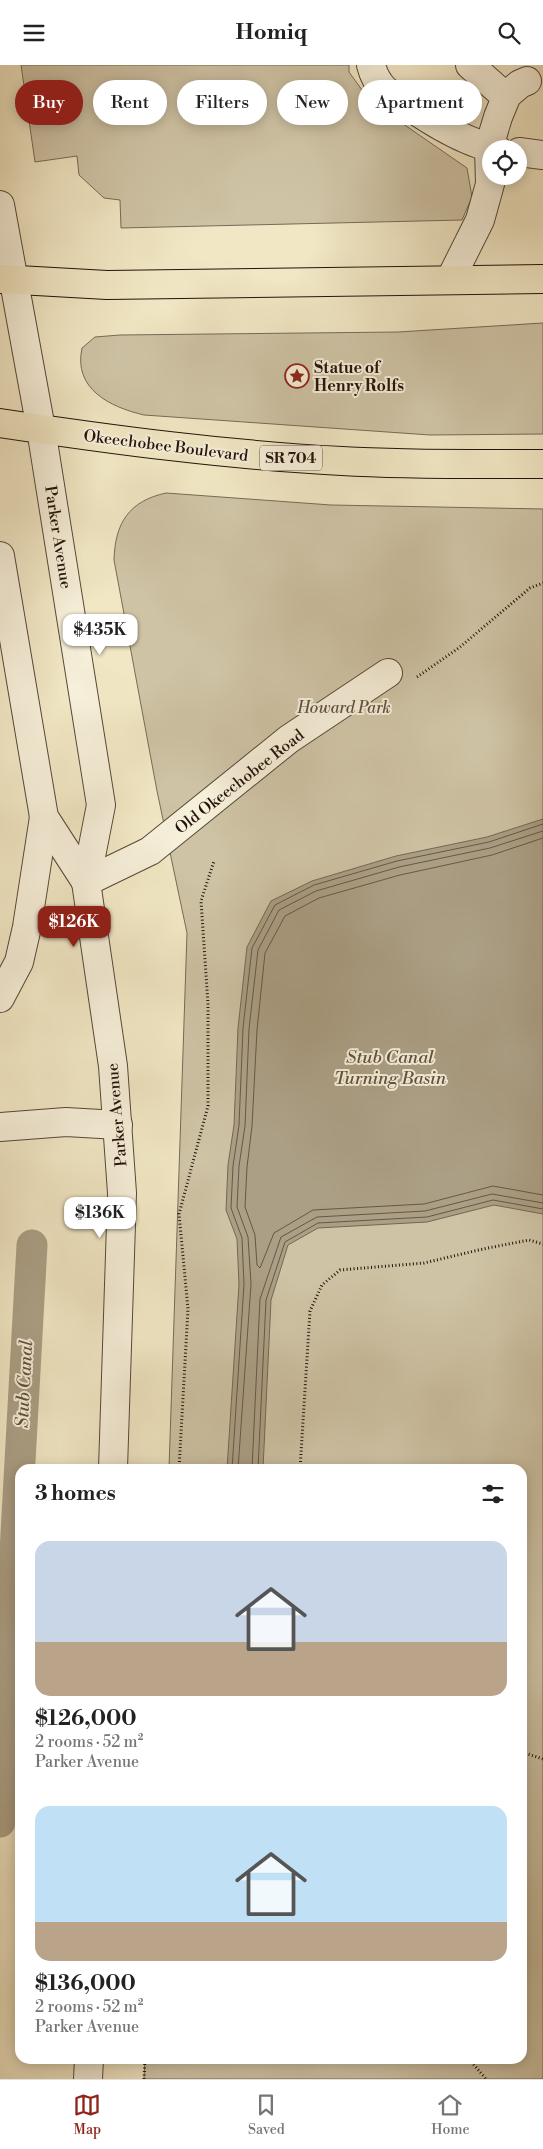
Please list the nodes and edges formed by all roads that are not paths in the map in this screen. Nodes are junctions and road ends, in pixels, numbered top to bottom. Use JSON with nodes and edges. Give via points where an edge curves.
{"nodes":[{"id":1,"x":371,"y":65,"type":"edge"},
{"id":2,"x":470,"y":65,"type":"edge"},
{"id":3,"x":496,"y":140,"type":"edge"},
{"id":4,"x":482,"y":144,"type":"edge"},
{"id":5,"x":527,"y":153,"type":"edge"},
{"id":6,"x":543,"y":155,"type":"edge"},
{"id":7,"x":490,"y":185,"type":"edge"},
{"id":8,"x":0,"y":205,"type":"edge"},
{"id":9,"x":543,"y":279,"type":"edge"},
{"id":10,"x":450,"y":281,"type":"junction"},
{"id":11,"x":4,"y":283,"type":"edge"},
{"id":12,"x":0,"y":423,"type":"edge"},
{"id":13,"x":41,"y":429,"type":"junction"},
{"id":14,"x":543,"y":464,"type":"edge"},
{"id":15,"x":0,"y":556,"type":"edge"},
{"id":16,"x":401,"y":677,"type":"road end"},
{"id":17,"x":44,"y":817,"type":"junction"},
{"id":18,"x":86,"y":882,"type":"junction"},
{"id":19,"x":0,"y":998,"type":"edge"},
{"id":20,"x":118,"y":1125,"type":"junction"},
{"id":21,"x":0,"y":1127,"type":"edge"},
{"id":22,"x":113,"y":1464,"type":"edge"},
{"id":23,"x":89,"y":2064,"type":"edge"},
{"id":24,"x":88,"y":2079,"type":"edge"}],
"edges":[{"from":1,"to":4,"type":"street","via":[[384,89],[450,131]]},
{"from":2,"to":3,"type":"street","via":[[517,89]]},
{"from":5,"to":6,"type":"street"},
{"from":7,"to":10,"type":"street","via":[[480,220]]},
{"from":8,"to":11,"type":"street","name":"Parker Avenue"},
{"from":9,"to":10,"type":"main road"},
{"from":10,"to":11,"type":"main road"},
{"from":11,"to":13,"type":"street","name":"Parker Avenue"},
{"from":12,"to":13,"type":"main road","name":"Okeechobee Boulevard","number":"SR 704"},
{"from":13,"to":14,"type":"main road","name":"Okeechobee Boulevard","number":"SR 704","via":[[150,445],[276,457],[424,465]]},
{"from":13,"to":18,"type":"street","name":"Parker Avenue","via":[[101,805]]},
{"from":15,"to":17,"type":"street","name":"Parker Avenue"},
{"from":16,"to":18,"type":"street","name":"Old Okeechobee Road","via":[[289,739],[150,851]]},
{"from":17,"to":18,"type":"street","name":"Parker Avenue"},
{"from":17,"to":19,"type":"street","via":[[19,962]]},
{"from":18,"to":20,"type":"street","name":"Parker Avenue","via":[[113,1066]]},
{"from":20,"to":21,"type":"street","via":[[66,1122]]},
{"from":20,"to":22,"type":"street","name":"Parker Avenue","via":[[122,1193]]},
{"from":23,"to":24,"type":"street"}]}
